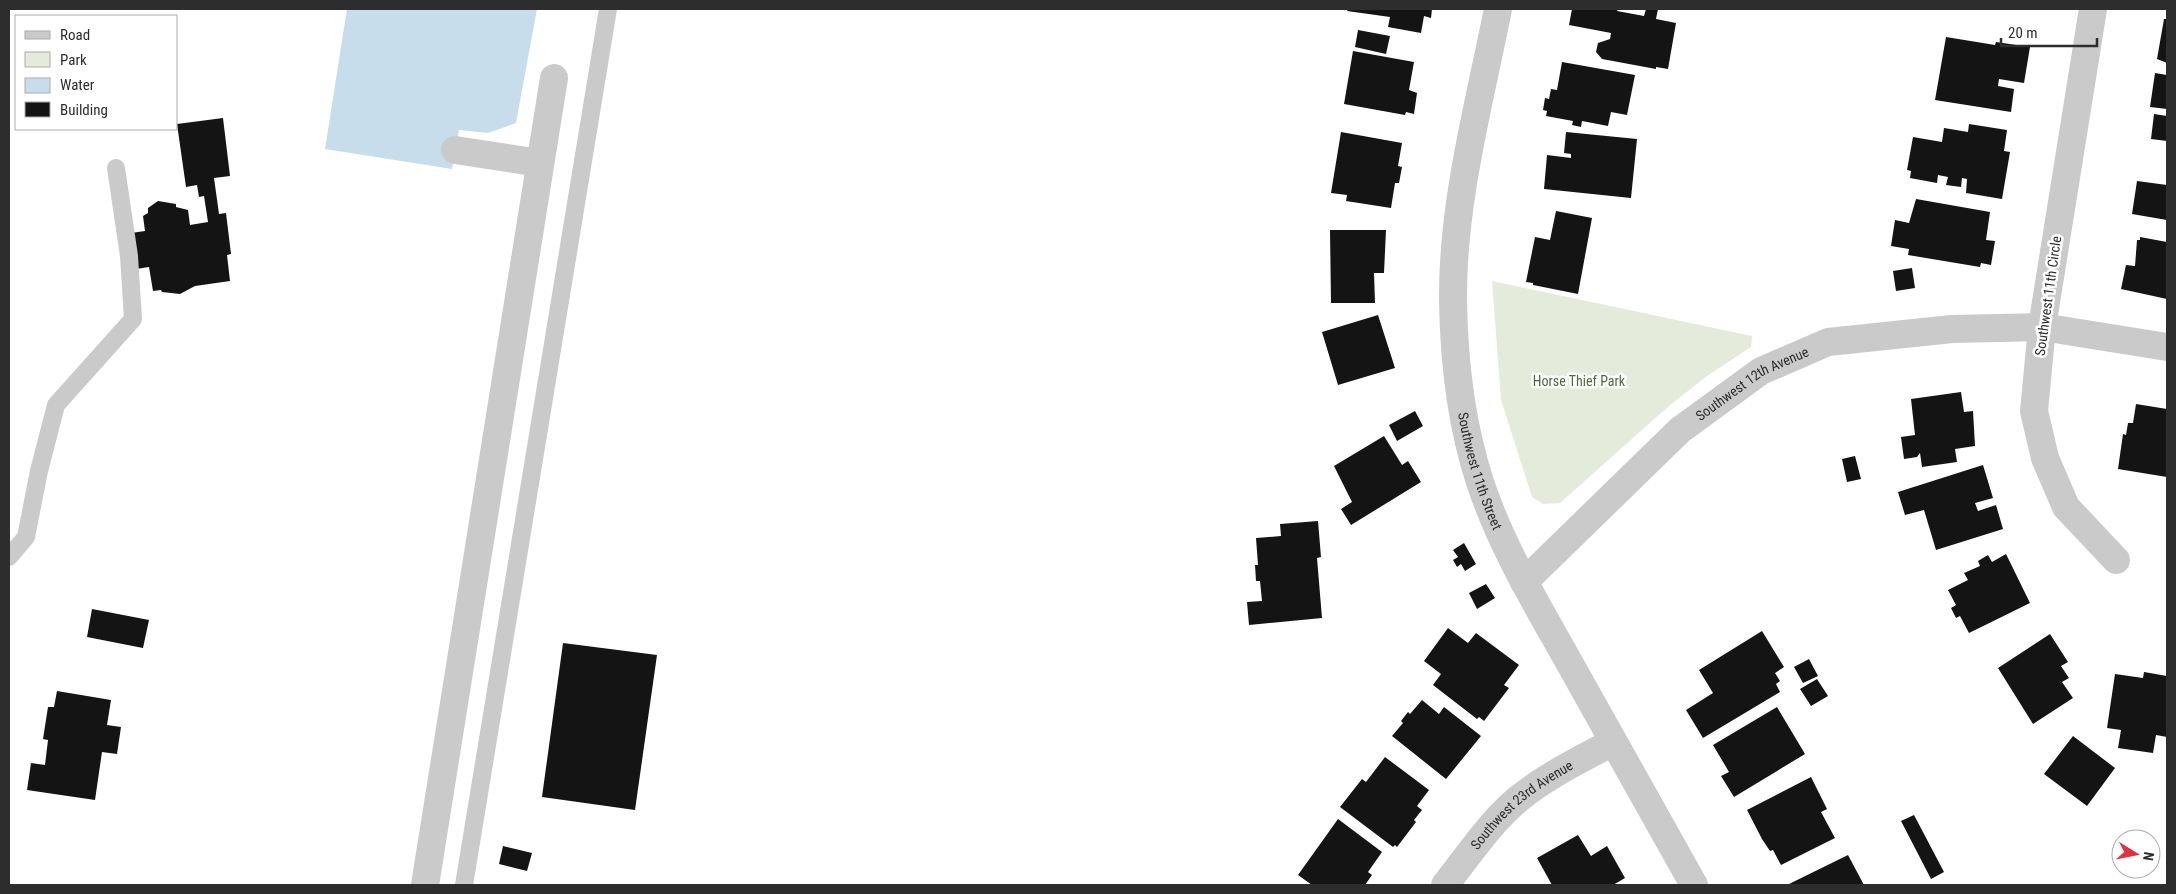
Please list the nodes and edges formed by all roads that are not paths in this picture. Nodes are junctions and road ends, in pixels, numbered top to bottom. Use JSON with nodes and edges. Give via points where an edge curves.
{"nodes":[{"id":1,"x":608,"y":9,"type":"edge"},
{"id":2,"x":1498,"y":9,"type":"edge"},
{"id":3,"x":2093,"y":9,"type":"edge"},
{"id":4,"x":554,"y":78,"type":"dead end"},
{"id":5,"x":455,"y":150,"type":"dead end"},
{"id":6,"x":540,"y":164,"type":"junction"},
{"id":7,"x":116,"y":168,"type":"dead end"},
{"id":8,"x":2042,"y":327,"type":"junction"},
{"id":9,"x":2167,"y":347,"type":"edge"},
{"id":10,"x":9,"y":557,"type":"edge"},
{"id":11,"x":2116,"y":560,"type":"dead end"},
{"id":12,"x":1524,"y":582,"type":"junction"},
{"id":13,"x":1613,"y":742,"type":"junction"},
{"id":14,"x":425,"y":885,"type":"edge"},
{"id":15,"x":464,"y":885,"type":"edge"},
{"id":16,"x":1445,"y":885,"type":"edge"},
{"id":17,"x":1694,"y":885,"type":"edge"}],
"edges":[{"from":1,"to":15,"type":"lane"},
{"from":2,"to":12,"type":"street","name":"Southwest 11th Street","via":[[1461,198],[1455,250],[1454,318],[1460,397],[1480,481]]},
{"from":3,"to":8,"type":"street","name":"Southwest 11th Circle"},
{"from":4,"to":6,"type":"street"},
{"from":5,"to":6,"type":"street"},
{"from":6,"to":14,"type":"street"},
{"from":7,"to":10,"type":"lane","via":[[129,256],[132,319],[56,405],[26,536]]},
{"from":8,"to":9,"type":"street","name":"Southwest 12th Avenue"},
{"from":8,"to":11,"type":"street","name":"Southwest 11th Circle","via":[[2034,410],[2045,458],[2066,507]]},
{"from":8,"to":12,"type":"street","name":"Southwest 12th Avenue","via":[[1952,329],[1828,342],[1761,371],[1680,430]]},
{"from":12,"to":13,"type":"street","name":"Southwest 11th Street"},
{"from":13,"to":16,"type":"street","name":"Southwest 23rd Avenue","via":[[1549,777],[1518,800],[1493,824]]},
{"from":13,"to":17,"type":"street","name":"Southwest 11th Street"}]}
